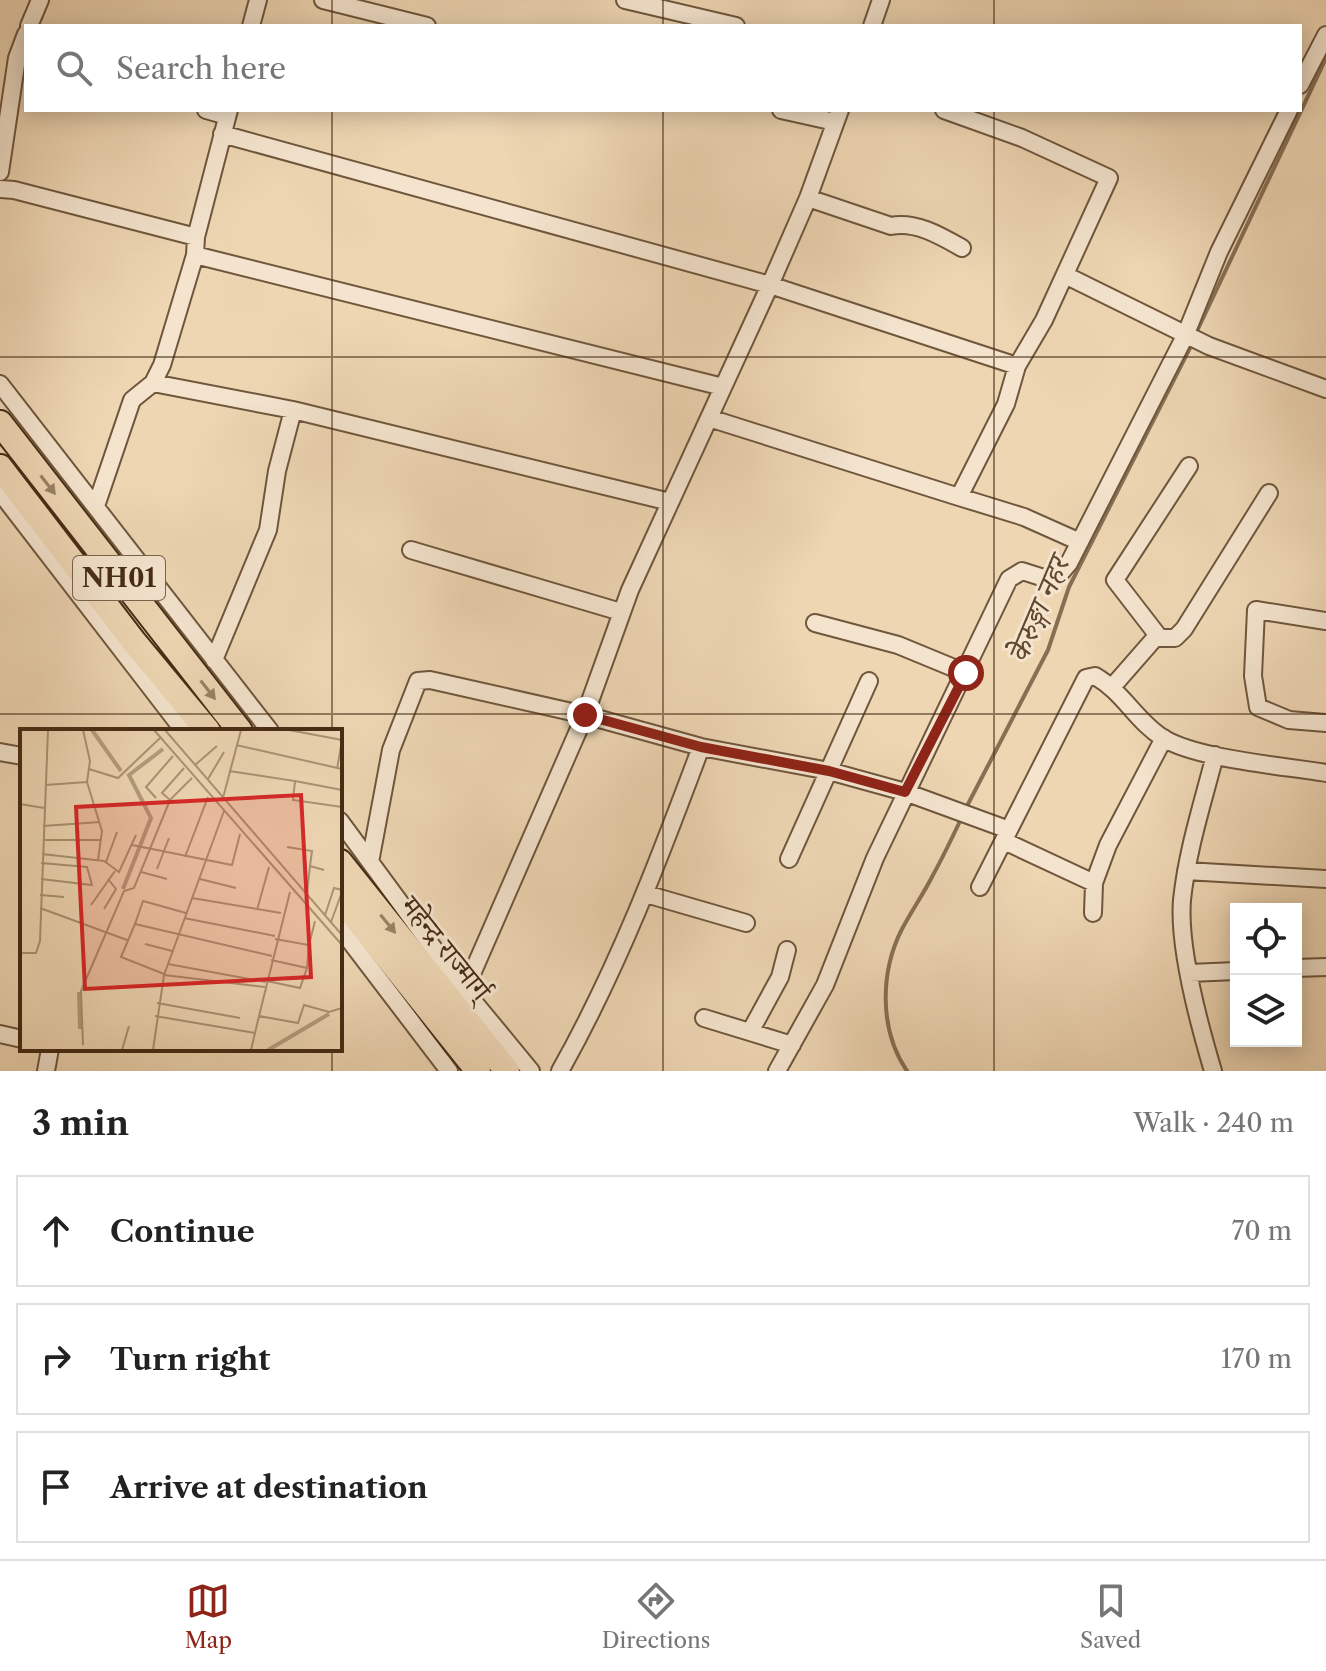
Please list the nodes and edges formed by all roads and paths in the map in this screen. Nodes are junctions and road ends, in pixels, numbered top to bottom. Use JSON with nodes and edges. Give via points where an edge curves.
{"nodes":[{"id":1,"x":40,"y":0,"type":"edge"},
{"id":2,"x":258,"y":0,"type":"edge"},
{"id":3,"x":323,"y":0,"type":"edge"},
{"id":4,"x":625,"y":0,"type":"edge"},
{"id":5,"x":881,"y":0,"type":"edge"},
{"id":6,"x":30,"y":24,"type":"edge"},
{"id":7,"x":252,"y":24,"type":"edge"},
{"id":8,"x":419,"y":24,"type":"edge"},
{"id":9,"x":727,"y":24,"type":"edge"},
{"id":10,"x":873,"y":24,"type":"edge"},
{"id":11,"x":1326,"y":35,"type":"edge"},
{"id":12,"x":21,"y":60,"type":"edge"},
{"id":13,"x":1302,"y":81,"type":"edge"},
{"id":14,"x":800,"y":112,"type":"edge"},
{"id":15,"x":950,"y":112,"type":"edge"},
{"id":16,"x":1288,"y":112,"type":"edge"},
{"id":17,"x":228,"y":113,"type":"edge"},
{"id":18,"x":838,"y":116,"type":"edge"},
{"id":19,"x":222,"y":134,"type":"junction"},
{"id":20,"x":0,"y":172,"type":"edge"},
{"id":21,"x":0,"y":189,"type":"edge"},
{"id":22,"x":808,"y":198,"type":"junction"},
{"id":23,"x":196,"y":237,"type":"junction"},
{"id":24,"x":962,"y":248,"type":"dead end"},
{"id":25,"x":195,"y":255,"type":"junction"},
{"id":26,"x":1065,"y":275,"type":"junction"},
{"id":27,"x":770,"y":285,"type":"junction"},
{"id":28,"x":1185,"y":336,"type":"junction"},
{"id":29,"x":1017,"y":366,"type":"junction"},
{"id":30,"x":153,"y":383,"type":"junction"},
{"id":31,"x":0,"y":384,"type":"edge"},
{"id":32,"x":723,"y":387,"type":"junction"},
{"id":33,"x":1326,"y":389,"type":"edge"},
{"id":34,"x":293,"y":410,"type":"junction"},
{"id":35,"x":709,"y":418,"type":"junction"},
{"id":36,"x":0,"y":423,"type":"edge"},
{"id":37,"x":1189,"y":466,"type":"dead end"},
{"id":38,"x":0,"y":467,"type":"edge"},
{"id":39,"x":0,"y":492,"type":"edge"},
{"id":40,"x":1269,"y":493,"type":"dead end"},
{"id":41,"x":959,"y":497,"type":"junction"},
{"id":42,"x":670,"y":502,"type":"junction"},
{"id":43,"x":96,"y":506,"type":"junction"},
{"id":44,"x":1080,"y":542,"type":"junction"},
{"id":45,"x":411,"y":550,"type":"dead end"},
{"id":46,"x":621,"y":612,"type":"junction"},
{"id":47,"x":1326,"y":621,"type":"edge"},
{"id":48,"x":815,"y":623,"type":"dead end"},
{"id":49,"x":1159,"y":637,"type":"junction"},
{"id":50,"x":214,"y":660,"type":"junction"},
{"id":51,"x":966,"y":673,"type":"junction"},
{"id":52,"x":869,"y":681,"type":"dead end"},
{"id":53,"x":1113,"y":686,"type":"junction"},
{"id":54,"x":585,"y":715,"type":"junction"},
{"id":55,"x":1326,"y":723,"type":"edge"},
{"id":56,"x":182,"y":729,"type":"edge"},
{"id":57,"x":206,"y":729,"type":"edge"},
{"id":58,"x":238,"y":729,"type":"edge"},
{"id":59,"x":268,"y":729,"type":"edge"},
{"id":60,"x":1164,"y":738,"type":"junction"},
{"id":61,"x":701,"y":747,"type":"junction"},
{"id":62,"x":0,"y":752,"type":"edge"},
{"id":63,"x":1215,"y":755,"type":"junction"},
{"id":64,"x":20,"y":756,"type":"edge"},
{"id":65,"x":829,"y":771,"type":"junction"},
{"id":66,"x":1326,"y":773,"type":"edge"},
{"id":67,"x":905,"y":792,"type":"junction"},
{"id":68,"x":342,"y":824,"type":"edge"},
{"id":69,"x":1007,"y":836,"type":"junction"},
{"id":70,"x":789,"y":859,"type":"dead end"},
{"id":71,"x":370,"y":862,"type":"junction"},
{"id":72,"x":342,"y":864,"type":"edge"},
{"id":73,"x":1186,"y":871,"type":"junction"},
{"id":74,"x":1326,"y":879,"type":"edge"},
{"id":75,"x":1094,"y":883,"type":"junction"},
{"id":76,"x":980,"y":887,"type":"dead end"},
{"id":77,"x":646,"y":894,"type":"junction"},
{"id":78,"x":342,"y":901,"type":"edge"},
{"id":79,"x":1093,"y":913,"type":"dead end"},
{"id":80,"x":746,"y":923,"type":"dead end"},
{"id":81,"x":342,"y":930,"type":"edge"},
{"id":82,"x":787,"y":950,"type":"dead end"},
{"id":83,"x":1326,"y":967,"type":"edge"},
{"id":84,"x":1302,"y":968,"type":"edge"},
{"id":85,"x":1230,"y":971,"type":"edge"},
{"id":86,"x":1190,"y":973,"type":"junction"},
{"id":87,"x":461,"y":1000,"type":"junction"},
{"id":88,"x":704,"y":1018,"type":"dead end"},
{"id":89,"x":446,"y":1031,"type":"junction"},
{"id":90,"x":750,"y":1032,"type":"junction"},
{"id":91,"x":0,"y":1034,"type":"edge"},
{"id":92,"x":20,"y":1039,"type":"edge"},
{"id":93,"x":792,"y":1045,"type":"junction"},
{"id":94,"x":50,"y":1051,"type":"edge"},
{"id":95,"x":468,"y":1062,"type":"edge"},
{"id":96,"x":46,"y":1071,"type":"edge"},
{"id":97,"x":507,"y":1071,"type":"edge"},
{"id":98,"x":531,"y":1071,"type":"edge"},
{"id":99,"x":560,"y":1071,"type":"edge"},
{"id":100,"x":777,"y":1071,"type":"edge"},
{"id":101,"x":1213,"y":1071,"type":"edge"}],
"edges":[{"from":1,"to":6,"type":"street"},
{"from":2,"to":7,"type":"street"},
{"from":3,"to":8,"type":"street"},
{"from":4,"to":9,"type":"street"},
{"from":5,"to":10,"type":"street"},
{"from":11,"to":13,"type":"street"},
{"from":12,"to":20,"type":"street"},
{"from":14,"to":18,"type":"street"},
{"from":15,"to":26,"type":"street","via":[[1109,178]]},
{"from":16,"to":28,"type":"street","via":[[1219,252]]},
{"from":17,"to":19,"type":"street"},
{"from":18,"to":22,"type":"street"},
{"from":19,"to":23,"type":"street"},
{"from":19,"to":27,"type":"street"},
{"from":21,"to":23,"type":"street"},
{"from":22,"to":24,"type":"street","via":[[891,226],[904,223]]},
{"from":22,"to":27,"type":"street"},
{"from":23,"to":25,"type":"street"},
{"from":25,"to":30,"type":"street"},
{"from":25,"to":32,"type":"street"},
{"from":26,"to":28,"type":"street"},
{"from":26,"to":29,"type":"street"},
{"from":27,"to":29,"type":"street"},
{"from":27,"to":32,"type":"street"},
{"from":28,"to":33,"type":"street"},
{"from":28,"to":44,"type":"street"},
{"from":29,"to":41,"type":"street","via":[[1006,404]]},
{"from":30,"to":34,"type":"street"},
{"from":30,"to":43,"type":"street","via":[[132,400]]},
{"from":31,"to":43,"type":"street"},
{"from":32,"to":35,"type":"street"},
{"from":34,"to":42,"type":"street"},
{"from":34,"to":50,"type":"street","via":[[268,530]]},
{"from":35,"to":41,"type":"street"},
{"from":35,"to":42,"type":"street"},
{"from":36,"to":58,"type":"highway","number":"NH01","one_way":true},
{"from":37,"to":49,"type":"street","via":[[1115,580]]},
{"from":38,"to":57,"type":"highway","number":"NH01"},
{"from":39,"to":56,"type":"street"},
{"from":40,"to":49,"type":"street","via":[[1184,629],[1175,638]]},
{"from":41,"to":44,"type":"street"},
{"from":42,"to":46,"type":"street"},
{"from":43,"to":50,"type":"street"},
{"from":44,"to":51,"type":"street","via":[[1058,576],[1022,571],[1009,579]]},
{"from":45,"to":46,"type":"street"},
{"from":46,"to":54,"type":"street"},
{"from":47,"to":55,"type":"street","via":[[1256,610],[1253,676],[1258,707],[1289,720]]},
{"from":48,"to":51,"type":"street","via":[[898,645]]},
{"from":49,"to":53,"type":"street"},
{"from":50,"to":59,"type":"street"},
{"from":51,"to":67,"type":"street"},
{"from":52,"to":65,"type":"street"},
{"from":53,"to":60,"type":"street"},
{"from":53,"to":69,"type":"street","via":[[1095,676],[1086,678]]},
{"from":54,"to":61,"type":"street"},
{"from":54,"to":71,"type":"street","via":[[418,681],[391,750]]},
{"from":54,"to":87,"type":"street"},
{"from":60,"to":63,"type":"street"},
{"from":60,"to":75,"type":"street"},
{"from":61,"to":65,"type":"street"},
{"from":61,"to":77,"type":"street"},
{"from":62,"to":64,"type":"street"},
{"from":63,"to":66,"type":"street"},
{"from":63,"to":73,"type":"street"},
{"from":65,"to":67,"type":"street"},
{"from":65,"to":70,"type":"street"},
{"from":67,"to":69,"type":"street","via":[[969,815]]},
{"from":67,"to":93,"type":"street","via":[[825,985]]},
{"from":68,"to":71,"type":"street"},
{"from":69,"to":75,"type":"street"},
{"from":69,"to":76,"type":"street"},
{"from":71,"to":87,"type":"street"},
{"from":72,"to":87,"type":"highway","name":"महेन्द्र राज्मार्ग्","one_way":true},
{"from":73,"to":74,"type":"street"},
{"from":73,"to":86,"type":"street","via":[[1182,921]]},
{"from":75,"to":79,"type":"street"},
{"from":77,"to":80,"type":"street"},
{"from":77,"to":99,"type":"street"},
{"from":78,"to":89,"type":"highway","name":"महेन्द्र राज्मार्ग्"},
{"from":81,"to":95,"type":"street"},
{"from":82,"to":90,"type":"street","via":[[780,977]]},
{"from":83,"to":84,"type":"street"},
{"from":85,"to":86,"type":"street"},
{"from":86,"to":101,"type":"street"},
{"from":87,"to":89,"type":"street"},
{"from":87,"to":95,"type":"highway","name":"महेन्द्र राज्मार्ग्"},
{"from":87,"to":98,"type":"street"},
{"from":88,"to":90,"type":"street"},
{"from":89,"to":95,"type":"highway","name":"महेन्द्र राज्मार्ग्"},
{"from":90,"to":93,"type":"street"},
{"from":91,"to":92,"type":"street"},
{"from":93,"to":100,"type":"street"},
{"from":94,"to":96,"type":"street"},
{"from":95,"to":97,"type":"highway","name":"महेन्द्र राज्मार्ग्"}]}
